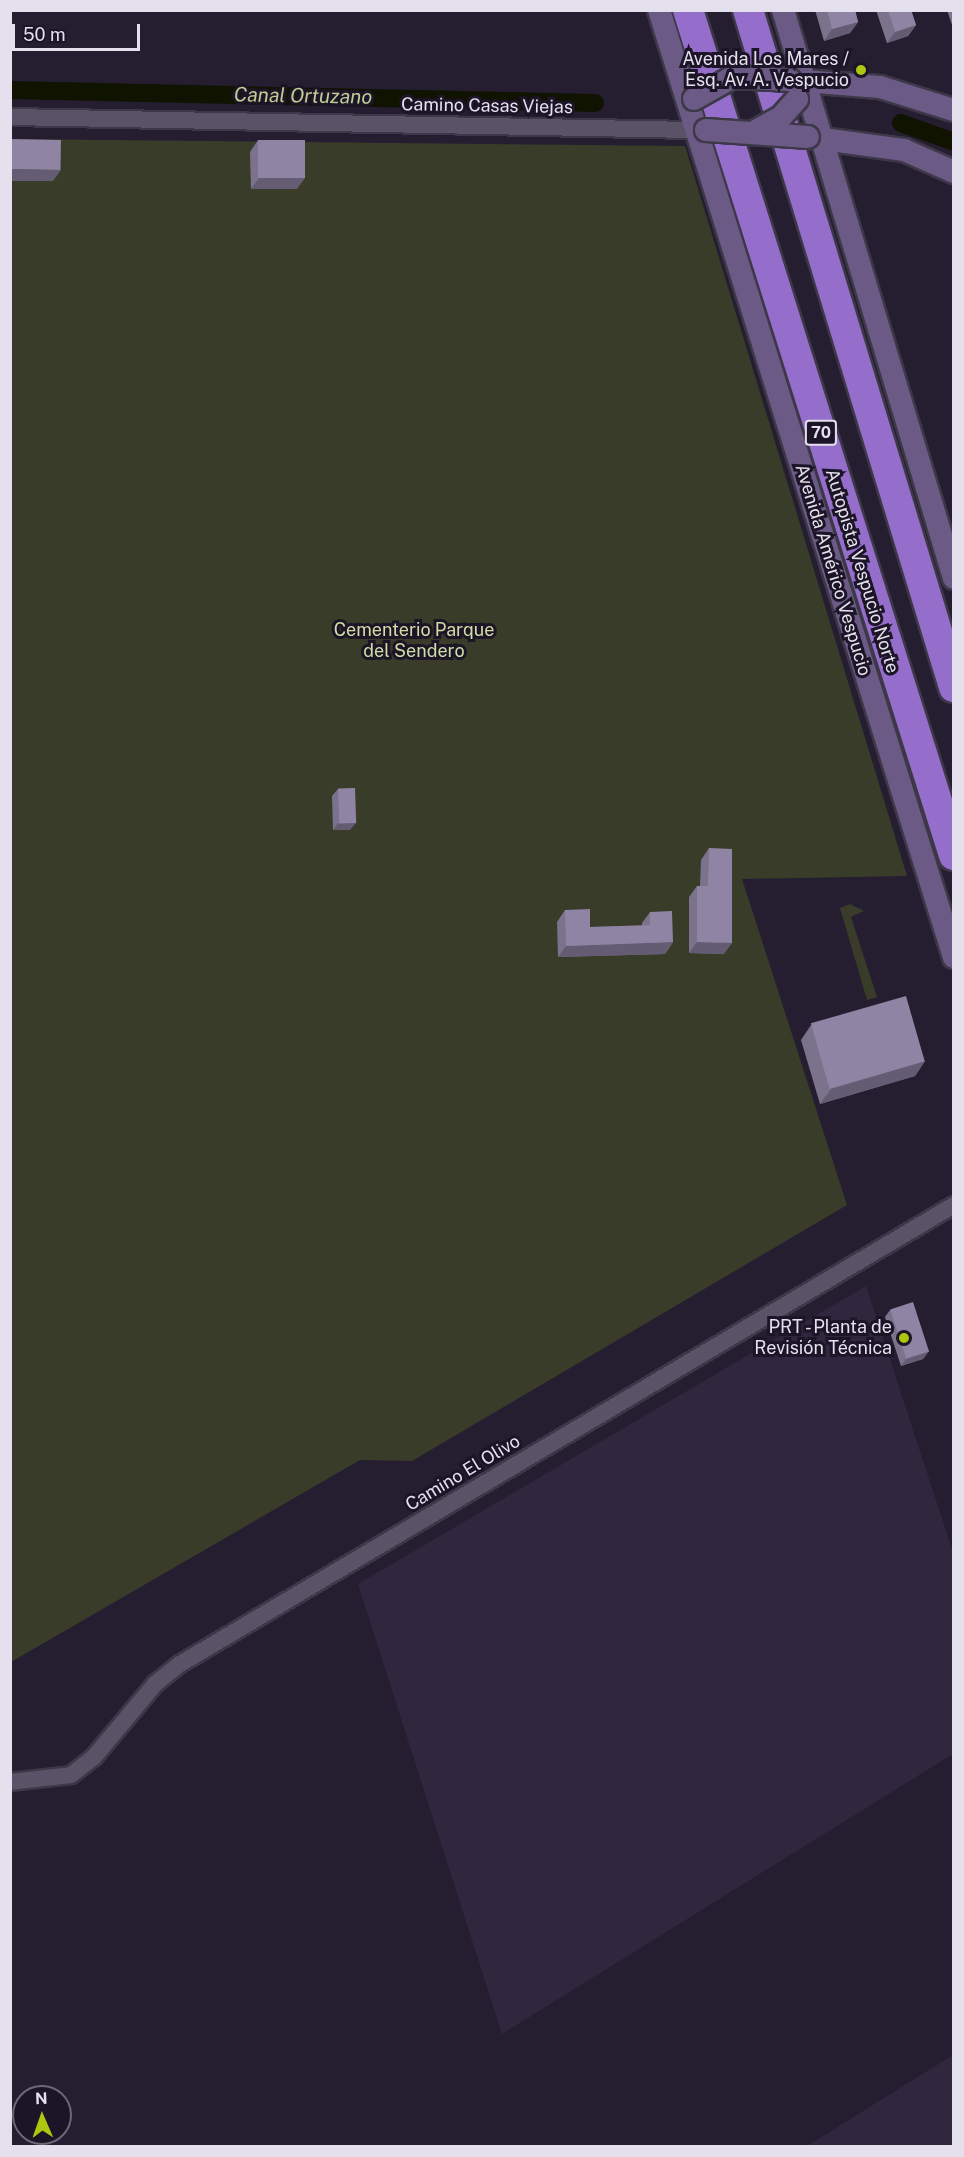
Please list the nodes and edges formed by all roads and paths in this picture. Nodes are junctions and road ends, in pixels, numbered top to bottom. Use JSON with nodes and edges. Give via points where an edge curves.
{"nodes":[{"id":1,"x":659,"y":10,"type":"edge"},
{"id":2,"x":687,"y":10,"type":"edge"},
{"id":3,"x":748,"y":10,"type":"edge"},
{"id":4,"x":783,"y":10,"type":"edge"},
{"id":5,"x":797,"y":87,"type":"junction"},
{"id":6,"x":954,"y":111,"type":"edge"},
{"id":7,"x":10,"y":117,"type":"edge"},
{"id":8,"x":691,"y":119,"type":"junction"},
{"id":9,"x":750,"y":134,"type":"junction"},
{"id":10,"x":814,"y":138,"type":"junction"},
{"id":11,"x":954,"y":172,"type":"edge"},
{"id":12,"x":954,"y":578,"type":"edge"},
{"id":13,"x":954,"y":687,"type":"edge"},
{"id":14,"x":954,"y":855,"type":"edge"},
{"id":15,"x":954,"y":957,"type":"edge"},
{"id":16,"x":954,"y":1205,"type":"edge"},
{"id":17,"x":10,"y":1782,"type":"edge"}],
"edges":[{"from":1,"to":8,"type":"main road","name":"Avenida Américo Vespucio"},
{"from":2,"to":14,"type":"highway","name":"Autopista Vespucio Norte","number":"70"},
{"from":3,"to":13,"type":"highway"},
{"from":4,"to":5,"type":"main road"},
{"from":5,"to":6,"type":"main road","via":[[902,92]]},
{"from":5,"to":8,"type":"main road","bridge":true,"via":[[733,77]]},
{"from":5,"to":9,"type":"main road","bridge":true,"via":[[781,117]]},
{"from":5,"to":10,"type":"main road"},
{"from":7,"to":8,"type":"street","name":"Camino Casas Viejas"},
{"from":8,"to":9,"type":"main road","bridge":true},
{"from":8,"to":15,"type":"main road","name":"Avenida Américo Vespucio"},
{"from":9,"to":10,"type":"main road","bridge":true},
{"from":10,"to":11,"type":"main road","via":[[904,150]]},
{"from":10,"to":12,"type":"main road"},
{"from":16,"to":17,"type":"street","name":"Camino El Olivo","via":[[180,1664],[155,1684],[94,1757],[71,1775]]}]}
